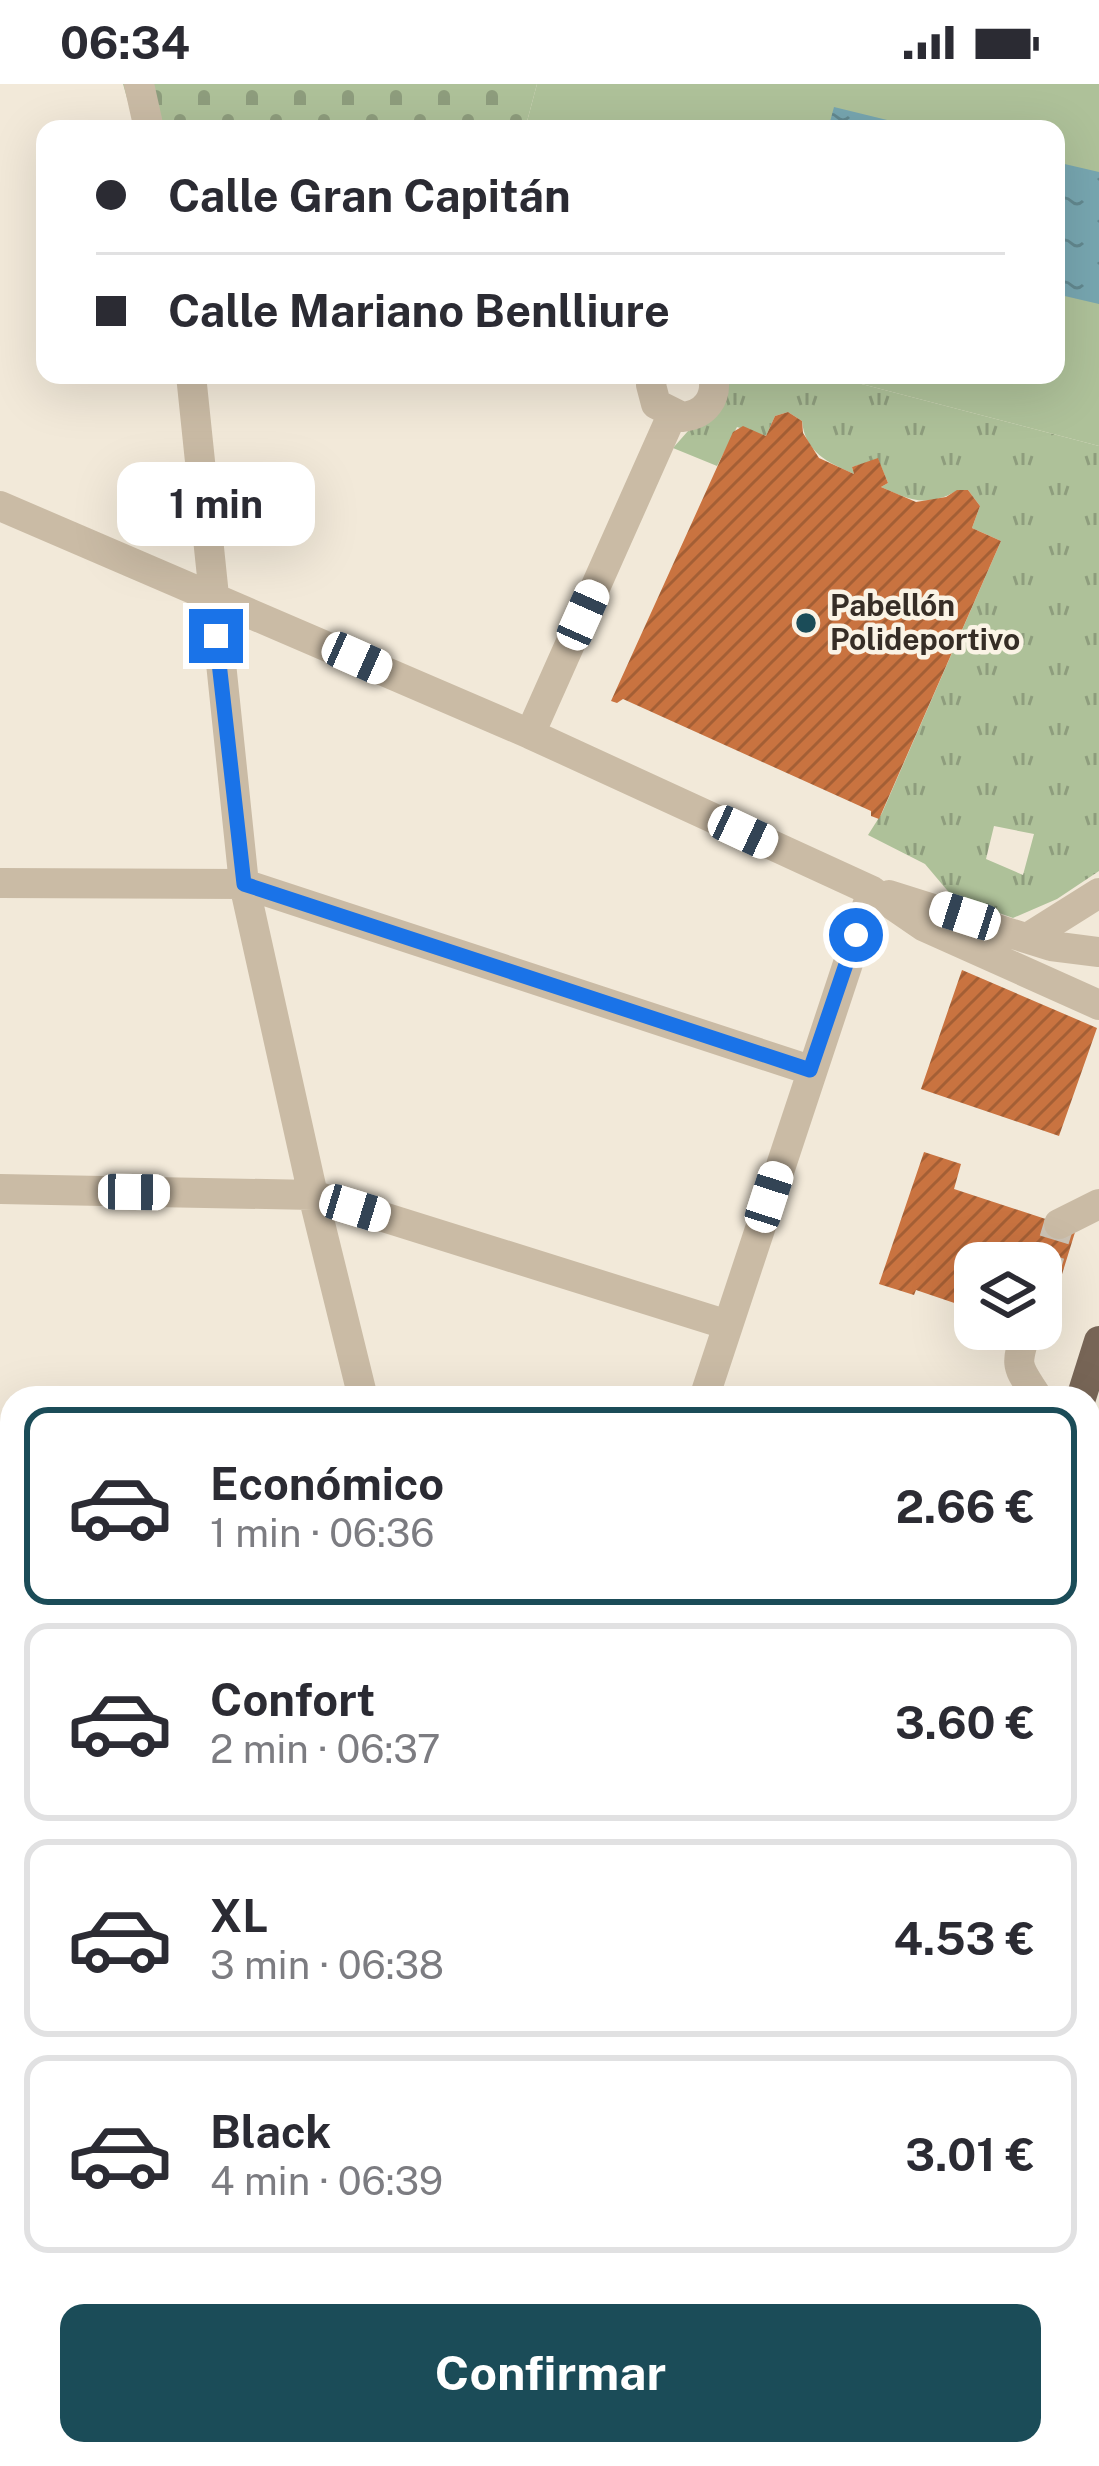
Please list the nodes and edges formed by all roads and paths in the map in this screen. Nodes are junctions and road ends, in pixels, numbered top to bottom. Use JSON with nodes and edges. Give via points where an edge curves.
{"nodes":[{"id":1,"x":139,"y":84,"type":"edge"},
{"id":2,"x":147,"y":120,"type":"edge"},
{"id":3,"x":192,"y":384,"type":"edge"},
{"id":4,"x":653,"y":384,"type":"edge"},
{"id":5,"x":715,"y":384,"type":"edge"},
{"id":6,"x":672,"y":415,"type":"junction"},
{"id":7,"x":0,"y":506,"type":"edge"},
{"id":8,"x":212,"y":595,"type":"junction"},
{"id":9,"x":530,"y":734,"type":"junction"},
{"id":10,"x":0,"y":883,"type":"edge"},
{"id":11,"x":244,"y":884,"type":"junction"},
{"id":12,"x":872,"y":891,"type":"junction"},
{"id":13,"x":1099,"y":893,"type":"edge"},
{"id":14,"x":1029,"y":938,"type":"junction"},
{"id":15,"x":1099,"y":952,"type":"edge"},
{"id":16,"x":1099,"y":1005,"type":"edge"},
{"id":17,"x":810,"y":1070,"type":"junction"},
{"id":18,"x":0,"y":1189,"type":"edge"},
{"id":19,"x":313,"y":1196,"type":"junction"},
{"id":20,"x":1099,"y":1204,"type":"edge"},
{"id":21,"x":1059,"y":1224,"type":"dead end"},
{"id":22,"x":728,"y":1325,"type":"junction"},
{"id":23,"x":1099,"y":1341,"type":"edge"},
{"id":24,"x":1020,"y":1350,"type":"edge"},
{"id":25,"x":360,"y":1386,"type":"edge"},
{"id":26,"x":708,"y":1386,"type":"edge"},
{"id":27,"x":1029,"y":1386,"type":"edge"},
{"id":28,"x":1085,"y":1386,"type":"edge"}],
"edges":[{"from":1,"to":2,"type":"street"},
{"from":3,"to":8,"type":"street"},
{"from":4,"to":6,"type":"street","via":[[656,404]]},
{"from":5,"to":6,"type":"street","via":[[709,405],[692,416]]},
{"from":6,"to":9,"type":"street"},
{"from":7,"to":8,"type":"street"},
{"from":8,"to":9,"type":"street"},
{"from":8,"to":11,"type":"street"},
{"from":9,"to":12,"type":"street"},
{"from":10,"to":11,"type":"street"},
{"from":11,"to":17,"type":"street"},
{"from":11,"to":19,"type":"street"},
{"from":12,"to":14,"type":"street"},
{"from":12,"to":16,"type":"street","via":[[923,926]]},
{"from":12,"to":17,"type":"street"},
{"from":13,"to":14,"type":"street"},
{"from":14,"to":15,"type":"street"},
{"from":17,"to":22,"type":"street"},
{"from":18,"to":19,"type":"street"},
{"from":19,"to":22,"type":"street"},
{"from":19,"to":25,"type":"street"},
{"from":20,"to":21,"type":"street"},
{"from":22,"to":26,"type":"street"},
{"from":23,"to":28,"type":"main road"},
{"from":24,"to":27,"type":"street","via":[[1019,1372]]}]}
